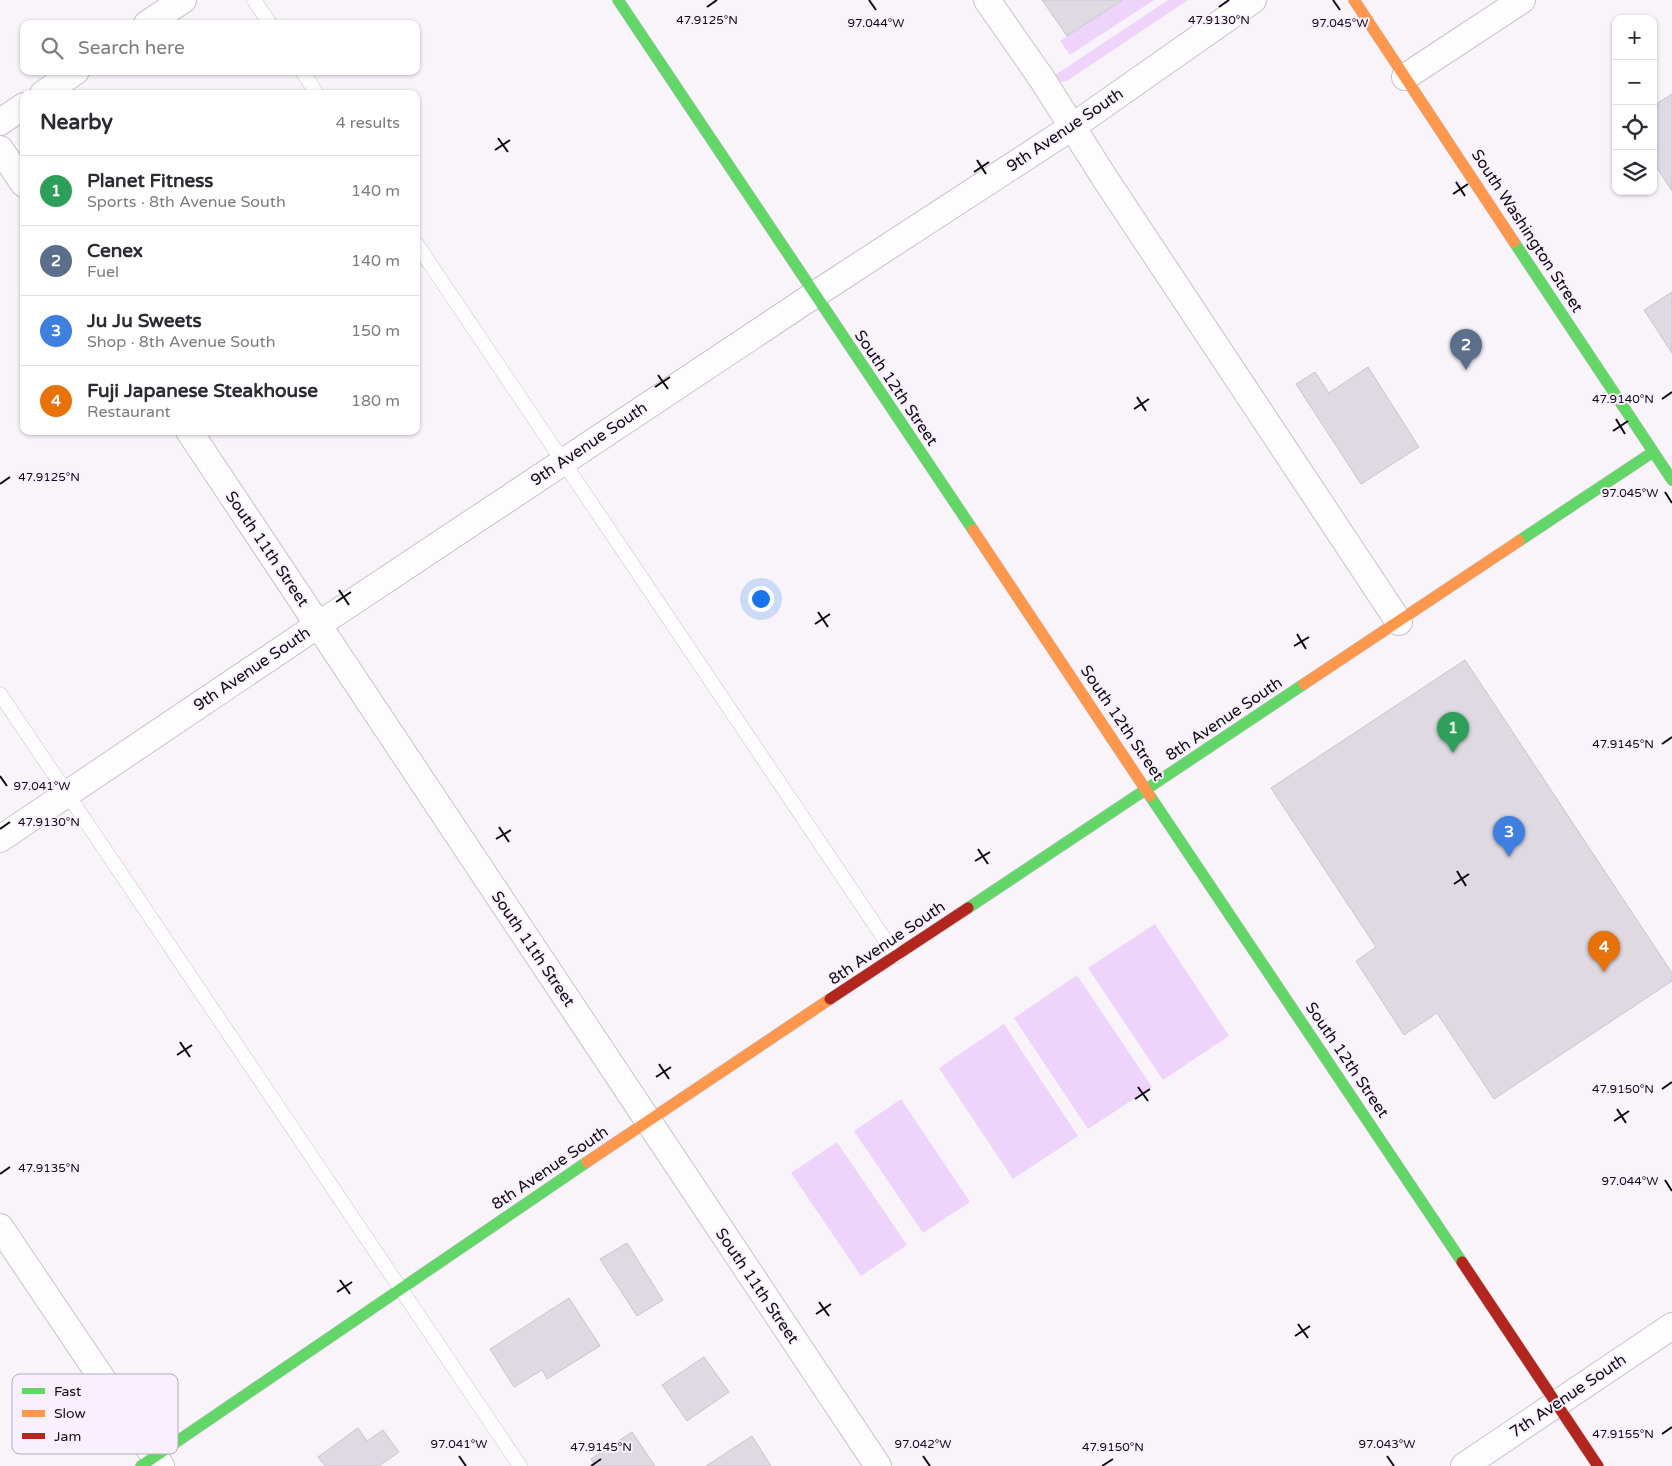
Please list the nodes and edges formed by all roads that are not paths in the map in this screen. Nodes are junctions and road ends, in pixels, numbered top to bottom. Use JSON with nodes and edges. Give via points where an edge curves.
{"nodes":[{"id":1,"x":183,"y":0,"type":"edge"},
{"id":2,"x":254,"y":0,"type":"edge"},
{"id":3,"x":618,"y":0,"type":"edge"},
{"id":4,"x":987,"y":0,"type":"edge"},
{"id":5,"x":1253,"y":0,"type":"edge"},
{"id":6,"x":1354,"y":0,"type":"edge"},
{"id":7,"x":1522,"y":0,"type":"edge"},
{"id":8,"x":153,"y":20,"type":"edge"},
{"id":9,"x":267,"y":20,"type":"edge"},
{"id":10,"x":70,"y":75,"type":"edge"},
{"id":11,"x":305,"y":75,"type":"edge"},
{"id":12,"x":1405,"y":77,"type":"junction"},
{"id":13,"x":49,"y":90,"type":"edge"},
{"id":14,"x":314,"y":90,"type":"edge"},
{"id":15,"x":20,"y":109,"type":"edge"},
{"id":16,"x":0,"y":122,"type":"edge"},
{"id":17,"x":1072,"y":127,"type":"junction"},
{"id":18,"x":0,"y":149,"type":"edge"},
{"id":19,"x":20,"y":178,"type":"edge"},
{"id":20,"x":420,"y":249,"type":"edge"},
{"id":21,"x":814,"y":295,"type":"junction"},
{"id":22,"x":192,"y":435,"type":"edge"},
{"id":23,"x":1654,"y":452,"type":"junction"},
{"id":24,"x":562,"y":462,"type":"junction"},
{"id":25,"x":1672,"y":480,"type":"edge"},
{"id":26,"x":1399,"y":622,"type":"junction"},
{"id":27,"x":318,"y":625,"type":"junction"},
{"id":28,"x":0,"y":694,"type":"edge"},
{"id":29,"x":1147,"y":789,"type":"junction"},
{"id":30,"x":66,"y":794,"type":"junction"},
{"id":31,"x":0,"y":838,"type":"edge"},
{"id":32,"x":896,"y":956,"type":"junction"},
{"id":33,"x":648,"y":1121,"type":"junction"},
{"id":34,"x":0,"y":1227,"type":"edge"},
{"id":35,"x":402,"y":1288,"type":"junction"},
{"id":36,"x":1672,"y":1326,"type":"edge"},
{"id":37,"x":95,"y":1374,"type":"edge"},
{"id":38,"x":1556,"y":1404,"type":"junction"},
{"id":39,"x":178,"y":1445,"type":"edge"},
{"id":40,"x":165,"y":1454,"type":"edge"},
{"id":41,"x":152,"y":1463,"type":"edge"},
{"id":42,"x":520,"y":1466,"type":"edge"},
{"id":43,"x":878,"y":1466,"type":"edge"},
{"id":44,"x":1464,"y":1466,"type":"edge"},
{"id":45,"x":1598,"y":1466,"type":"edge"}],
"edges":[{"from":1,"to":8,"type":"street"},
{"from":2,"to":9,"type":"lane"},
{"from":3,"to":21,"type":"street","name":"South 12th Street"},
{"from":4,"to":17,"type":"street"},
{"from":5,"to":17,"type":"street","name":"9th Avenue South"},
{"from":6,"to":12,"type":"street","name":"South Washington Street"},
{"from":7,"to":12,"type":"street"},
{"from":10,"to":13,"type":"street"},
{"from":11,"to":14,"type":"lane"},
{"from":12,"to":23,"type":"street","name":"South Washington Street"},
{"from":15,"to":16,"type":"street"},
{"from":17,"to":21,"type":"street","name":"9th Avenue South"},
{"from":17,"to":26,"type":"street"},
{"from":18,"to":19,"type":"street"},
{"from":20,"to":24,"type":"lane"},
{"from":21,"to":24,"type":"street","name":"9th Avenue South"},
{"from":21,"to":29,"type":"street","name":"South 12th Street"},
{"from":22,"to":27,"type":"street","name":"South 11th Street"},
{"from":23,"to":25,"type":"street","name":"South Washington Street"},
{"from":23,"to":26,"type":"street","name":"8th Avenue South"},
{"from":24,"to":27,"type":"street","name":"9th Avenue South"},
{"from":24,"to":32,"type":"lane"},
{"from":26,"to":29,"type":"street","name":"8th Avenue South"},
{"from":27,"to":30,"type":"street","name":"9th Avenue South"},
{"from":27,"to":33,"type":"street","name":"South 11th Street"},
{"from":28,"to":30,"type":"lane"},
{"from":29,"to":32,"type":"street","name":"8th Avenue South"},
{"from":29,"to":38,"type":"street","name":"South 12th Street"},
{"from":30,"to":31,"type":"street","name":"9th Avenue South"},
{"from":30,"to":35,"type":"lane"},
{"from":32,"to":33,"type":"street","name":"8th Avenue South"},
{"from":33,"to":35,"type":"street","name":"8th Avenue South"},
{"from":33,"to":43,"type":"street","name":"South 11th Street"},
{"from":34,"to":37,"type":"street"},
{"from":35,"to":39,"type":"street","name":"8th Avenue South"},
{"from":35,"to":42,"type":"lane"},
{"from":36,"to":38,"type":"street","name":"7th Avenue South"},
{"from":38,"to":44,"type":"street","name":"7th Avenue South"},
{"from":38,"to":45,"type":"street","name":"South 12th Street"},
{"from":40,"to":41,"type":"street","name":"8th Avenue South"}]}
